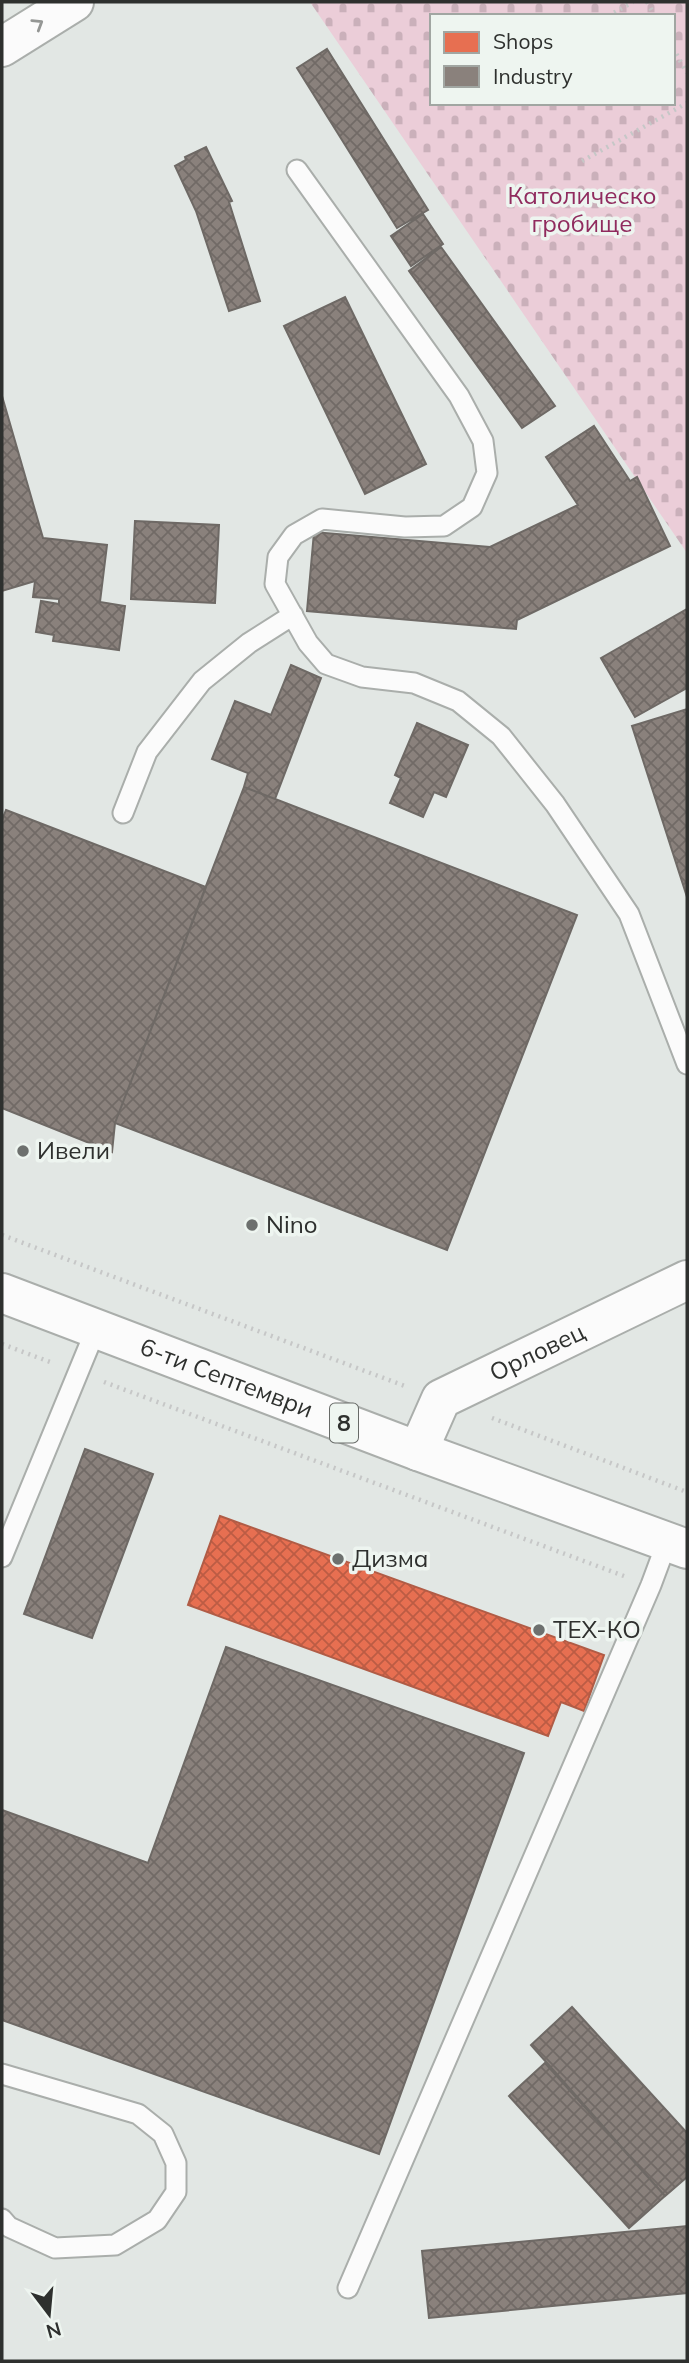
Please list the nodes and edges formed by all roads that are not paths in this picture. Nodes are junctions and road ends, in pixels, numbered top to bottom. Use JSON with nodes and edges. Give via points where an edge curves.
{"nodes":[{"id":1,"x":74,"y":2,"type":"edge"},
{"id":2,"x":2,"y":47,"type":"edge"},
{"id":3,"x":297,"y":170,"type":"dead end"},
{"id":4,"x":293,"y":615,"type":"junction"},
{"id":5,"x":123,"y":813,"type":"dead end"},
{"id":6,"x":687,"y":1064,"type":"edge"},
{"id":7,"x":687,"y":1280,"type":"edge"},
{"id":8,"x":2,"y":1293,"type":"edge"},
{"id":9,"x":96,"y":1329,"type":"junction"},
{"id":10,"x":418,"y":1451,"type":"junction"},
{"id":11,"x":677,"y":1545,"type":"edge"},
{"id":12,"x":2,"y":1558,"type":"edge"},
{"id":13,"x":2,"y":2074,"type":"edge"},
{"id":14,"x":2,"y":2219,"type":"edge"},
{"id":15,"x":348,"y":2288,"type":"dead end"}],
"edges":[{"from":2,"to":1,"type":"main road","one_way":true},
{"from":3,"to":4,"type":"lane","via":[[459,396],[482,441],[487,473],[472,508],[444,526],[322,519],[294,535],[278,557],[275,584]]},
{"from":4,"to":5,"type":"lane","via":[[202,681],[147,752]]},
{"from":4,"to":6,"type":"lane","via":[[326,664],[362,677],[414,683],[458,701],[500,736],[555,804],[629,914]]},
{"from":7,"to":10,"type":"main road","name":"Орловец","via":[[441,1399]]},
{"from":8,"to":9,"type":"main road","name":"6-ти Септември","number":"8"},
{"from":9,"to":10,"type":"main road","name":"6-ти Септември","number":"8"},
{"from":9,"to":12,"type":"lane"},
{"from":10,"to":11,"type":"main road","name":"6-ти Септември","number":"8"},
{"from":11,"to":15,"type":"lane","via":[[651,1586]]},
{"from":13,"to":14,"type":"lane","via":[[138,2114],[163,2134],[176,2162],[176,2192],[157,2220],[115,2245],[55,2248],[9,2227]]}]}
